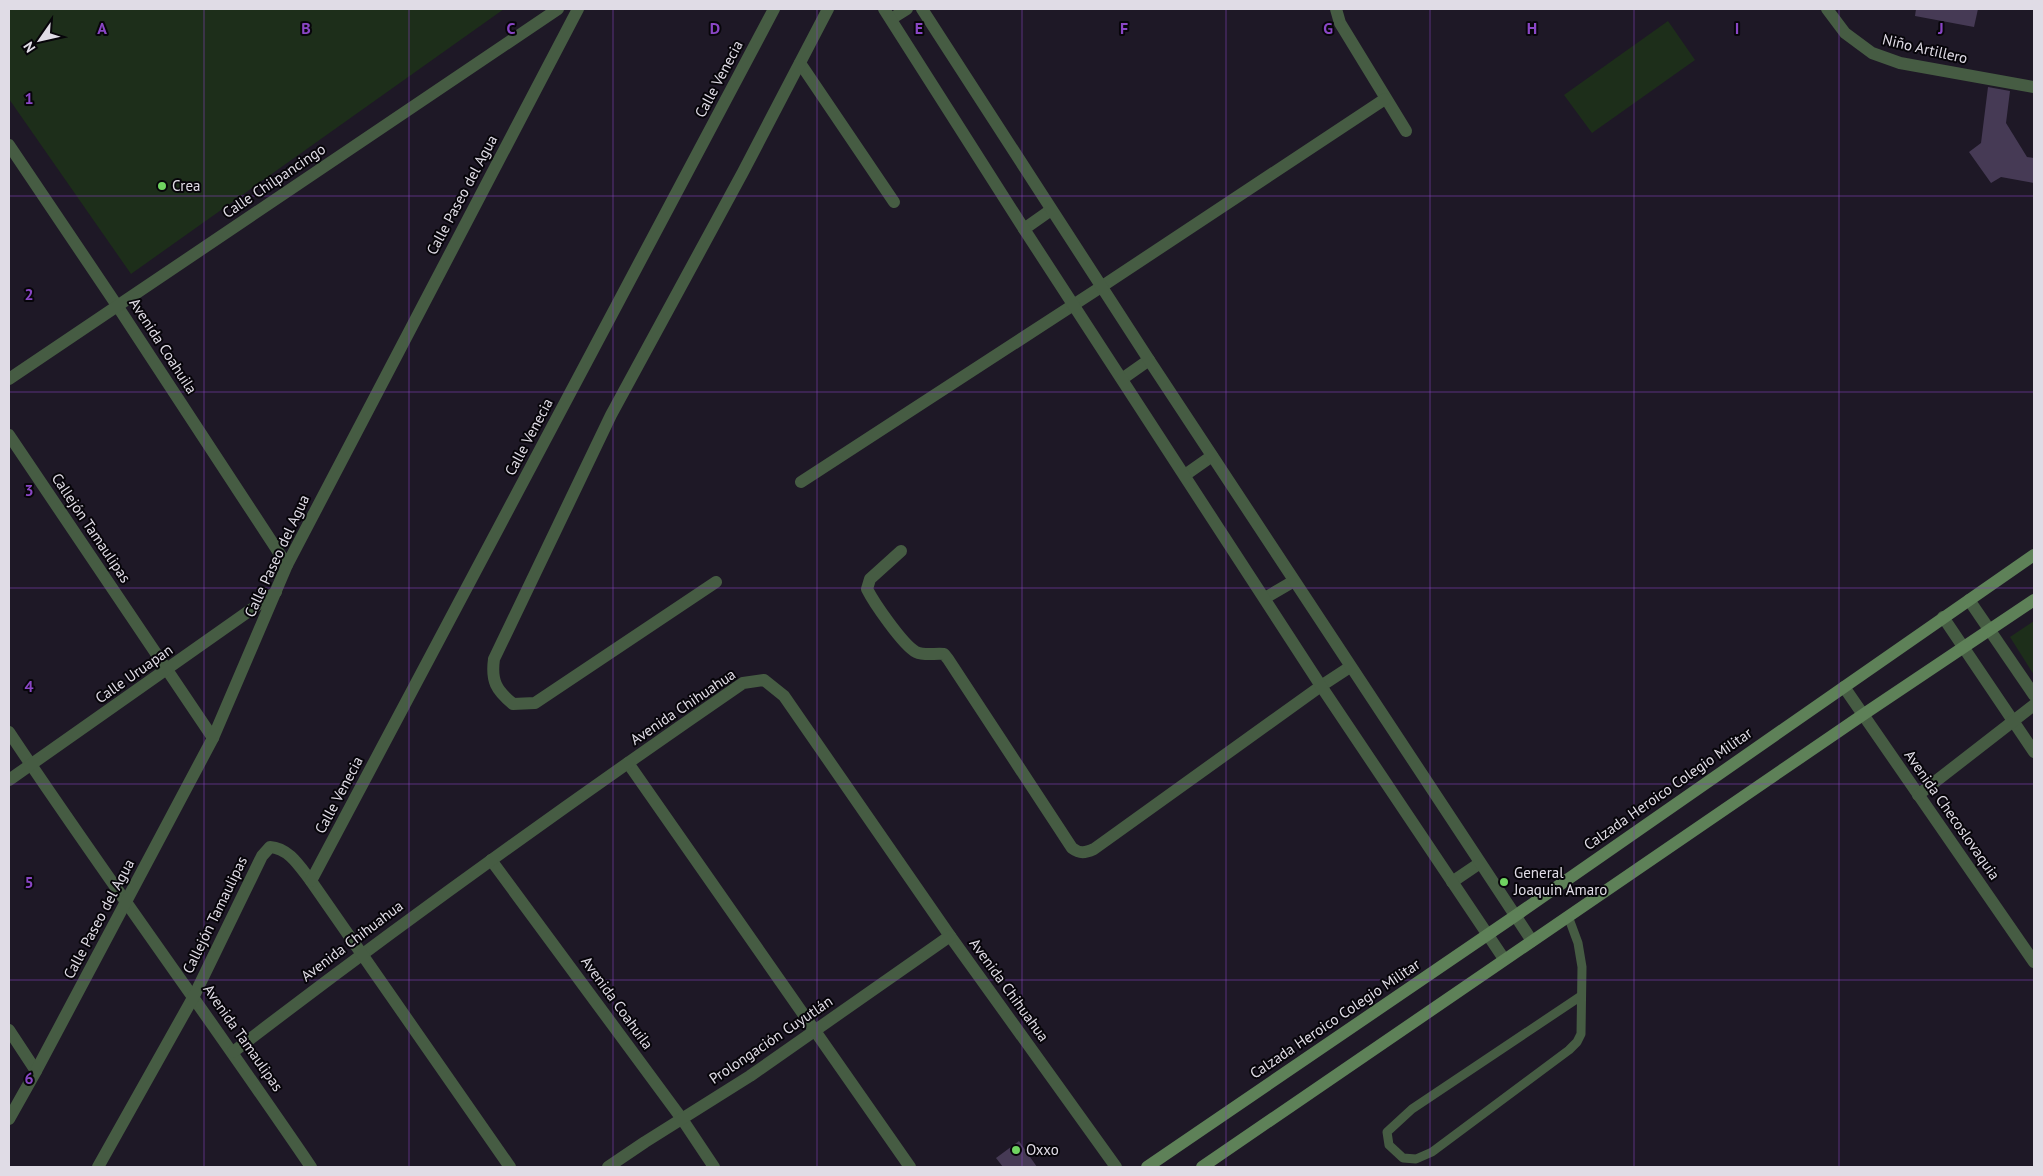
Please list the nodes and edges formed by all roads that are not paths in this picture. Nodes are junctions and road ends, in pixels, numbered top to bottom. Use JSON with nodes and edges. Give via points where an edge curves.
{"nodes":[{"id":1,"x":558,"y":9,"type":"edge"},
{"id":2,"x":578,"y":9,"type":"edge"},
{"id":3,"x":774,"y":9,"type":"edge"},
{"id":4,"x":828,"y":9,"type":"edge"},
{"id":5,"x":907,"y":9,"type":"edge"},
{"id":6,"x":922,"y":9,"type":"edge"},
{"id":7,"x":1336,"y":9,"type":"edge"},
{"id":8,"x":1827,"y":9,"type":"edge"},
{"id":9,"x":887,"y":14,"type":"edge"},
{"id":10,"x":800,"y":63,"type":"junction"},
{"id":11,"x":2034,"y":87,"type":"edge"},
{"id":12,"x":1385,"y":99,"type":"junction"},
{"id":13,"x":1406,"y":131,"type":"dead end"},
{"id":14,"x":9,"y":145,"type":"edge"},
{"id":15,"x":894,"y":202,"type":"dead end"},
{"id":16,"x":1052,"y":210,"type":"junction"},
{"id":17,"x":1024,"y":229,"type":"junction"},
{"id":18,"x":1101,"y":287,"type":"junction"},
{"id":19,"x":1074,"y":305,"type":"junction"},
{"id":20,"x":118,"y":307,"type":"junction"},
{"id":21,"x":1149,"y":360,"type":"junction"},
{"id":22,"x":9,"y":379,"type":"edge"},
{"id":23,"x":1122,"y":380,"type":"junction"},
{"id":24,"x":9,"y":435,"type":"edge"},
{"id":25,"x":1212,"y":456,"type":"junction"},
{"id":26,"x":1185,"y":475,"type":"junction"},
{"id":27,"x":801,"y":482,"type":"dead end"},
{"id":28,"x":902,"y":551,"type":"dead end"},
{"id":29,"x":2034,"y":555,"type":"edge"},
{"id":30,"x":287,"y":565,"type":"junction"},
{"id":31,"x":1294,"y":581,"type":"junction"},
{"id":32,"x":716,"y":582,"type":"dead end"},
{"id":33,"x":276,"y":592,"type":"junction"},
{"id":34,"x":1265,"y":598,"type":"junction"},
{"id":35,"x":1969,"y":600,"type":"junction"},
{"id":36,"x":2034,"y":600,"type":"edge"},
{"id":37,"x":1944,"y":617,"type":"junction"},
{"id":38,"x":1989,"y":630,"type":"junction"},
{"id":39,"x":1963,"y":647,"type":"junction"},
{"id":40,"x":1350,"y":667,"type":"junction"},
{"id":41,"x":167,"y":670,"type":"junction"},
{"id":42,"x":1321,"y":686,"type":"junction"},
{"id":43,"x":1844,"y":686,"type":"junction"},
{"id":44,"x":2034,"y":695,"type":"edge"},
{"id":45,"x":2034,"y":705,"type":"edge"},
{"id":46,"x":1864,"y":714,"type":"junction"},
{"id":47,"x":2013,"y":721,"type":"junction"},
{"id":48,"x":9,"y":732,"type":"edge"},
{"id":49,"x":214,"y":738,"type":"junction"},
{"id":50,"x":2034,"y":752,"type":"edge"},
{"id":51,"x":628,"y":763,"type":"junction"},
{"id":52,"x":31,"y":766,"type":"junction"},
{"id":53,"x":9,"y":780,"type":"edge"},
{"id":54,"x":1918,"y":795,"type":"junction"},
{"id":55,"x":491,"y":860,"type":"junction"},
{"id":56,"x":1480,"y":863,"type":"junction"},
{"id":57,"x":311,"y":881,"type":"junction"},
{"id":58,"x":1452,"y":882,"type":"junction"},
{"id":59,"x":126,"y":903,"type":"junction"},
{"id":60,"x":1515,"y":916,"type":"junction"},
{"id":61,"x":1568,"y":916,"type":"junction"},
{"id":62,"x":1487,"y":935,"type":"junction"},
{"id":63,"x":950,"y":936,"type":"junction"},
{"id":64,"x":1532,"y":941,"type":"junction"},
{"id":65,"x":362,"y":954,"type":"junction"},
{"id":66,"x":1504,"y":959,"type":"junction"},
{"id":67,"x":2034,"y":962,"type":"edge"},
{"id":68,"x":194,"y":996,"type":"junction"},
{"id":69,"x":1581,"y":996,"type":"junction"},
{"id":70,"x":9,"y":1030,"type":"edge"},
{"id":71,"x":815,"y":1030,"type":"junction"},
{"id":72,"x":233,"y":1052,"type":"junction"},
{"id":73,"x":36,"y":1071,"type":"junction"},
{"id":74,"x":9,"y":1119,"type":"edge"},
{"id":75,"x":682,"y":1119,"type":"junction"},
{"id":76,"x":102,"y":1165,"type":"edge"},
{"id":77,"x":311,"y":1167,"type":"edge"},
{"id":78,"x":510,"y":1167,"type":"edge"},
{"id":79,"x":608,"y":1167,"type":"edge"},
{"id":80,"x":714,"y":1167,"type":"edge"},
{"id":81,"x":910,"y":1167,"type":"edge"},
{"id":82,"x":1116,"y":1167,"type":"edge"},
{"id":83,"x":1147,"y":1167,"type":"edge"},
{"id":84,"x":1202,"y":1167,"type":"edge"}],
"edges":[{"from":1,"to":20,"type":"street","name":"Calle Chilpancingo"},
{"from":2,"to":30,"type":"street","name":"Calle Paseo del Agua"},
{"from":3,"to":57,"type":"street","name":"Calle Venecia"},
{"from":4,"to":10,"type":"street"},
{"from":5,"to":9,"type":"street"},
{"from":6,"to":16,"type":"street"},
{"from":7,"to":12,"type":"street","via":[[1340,23]]},
{"from":8,"to":11,"type":"street","name":"Niño Artillero","via":[[1845,33],[1872,54],[1900,63]]},
{"from":9,"to":17,"type":"street"},
{"from":10,"to":15,"type":"street"},
{"from":10,"to":32,"type":"street","via":[[611,415],[494,659],[492,673],[499,692],[513,704],[535,703]]},
{"from":12,"to":13,"type":"street"},
{"from":12,"to":18,"type":"street"},
{"from":14,"to":20,"type":"street","name":"Avenida Coahuila"},
{"from":16,"to":17,"type":"street"},
{"from":16,"to":18,"type":"street"},
{"from":17,"to":19,"type":"street"},
{"from":18,"to":19,"type":"street"},
{"from":18,"to":21,"type":"street"},
{"from":19,"to":23,"type":"street"},
{"from":19,"to":27,"type":"street"},
{"from":20,"to":22,"type":"street","name":"Calle Chilpancingo"},
{"from":20,"to":30,"type":"street","name":"Avenida Coahuila"},
{"from":21,"to":23,"type":"street"},
{"from":21,"to":25,"type":"street"},
{"from":23,"to":26,"type":"street"},
{"from":24,"to":41,"type":"street","name":"Callejón Tamaulipas"},
{"from":25,"to":26,"type":"street"},
{"from":25,"to":31,"type":"street"},
{"from":26,"to":34,"type":"street"},
{"from":28,"to":42,"type":"street","via":[[870,579],[867,589],[872,599],[907,646],[926,655],[944,654],[1072,848],[1078,852],[1094,850]]},
{"from":29,"to":35,"type":"main road","name":"Calzada Heroico Colegio Militar"},
{"from":30,"to":33,"type":"street","name":"Calle Paseo del Agua"},
{"from":31,"to":34,"type":"street"},
{"from":31,"to":40,"type":"street"},
{"from":33,"to":41,"type":"street","name":"Calle Uruapan"},
{"from":33,"to":49,"type":"street","name":"Calle Paseo del Agua"},
{"from":34,"to":42,"type":"street"},
{"from":35,"to":37,"type":"main road","name":"Calzada Heroico Colegio Militar"},
{"from":35,"to":38,"type":"street"},
{"from":36,"to":38,"type":"main road"},
{"from":37,"to":39,"type":"street"},
{"from":37,"to":43,"type":"main road","name":"Calzada Heroico Colegio Militar"},
{"from":38,"to":39,"type":"main road"},
{"from":38,"to":44,"type":"street"},
{"from":39,"to":46,"type":"main road"},
{"from":39,"to":47,"type":"street"},
{"from":40,"to":42,"type":"street"},
{"from":40,"to":56,"type":"street"},
{"from":41,"to":49,"type":"street","name":"Callejón Tamaulipas"},
{"from":41,"to":52,"type":"street","name":"Calle Uruapan"},
{"from":42,"to":58,"type":"street"},
{"from":43,"to":46,"type":"street","name":"Avenida Checoslovaquia"},
{"from":43,"to":60,"type":"main road","name":"Calzada Heroico Colegio Militar"},
{"from":45,"to":47,"type":"street"},
{"from":46,"to":54,"type":"street","name":"Avenida Checoslovaquia"},
{"from":46,"to":61,"type":"main road"},
{"from":47,"to":50,"type":"street"},
{"from":47,"to":54,"type":"street"},
{"from":48,"to":52,"type":"street","name":"Avenida Tamaulipas"},
{"from":49,"to":59,"type":"street","name":"Calle Paseo del Agua"},
{"from":51,"to":55,"type":"street","name":"Avenida Chihuahua"},
{"from":51,"to":63,"type":"street","name":"Avenida Chihuahua","via":[[743,683],[764,680],[784,696]]},
{"from":51,"to":71,"type":"street"},
{"from":52,"to":53,"type":"street","name":"Calle Uruapan"},
{"from":52,"to":59,"type":"street","name":"Avenida Tamaulipas"},
{"from":54,"to":67,"type":"street","name":"Avenida Checoslovaquia"},
{"from":55,"to":65,"type":"street","name":"Avenida Chihuahua"},
{"from":55,"to":75,"type":"street","name":"Avenida Coahuila"},
{"from":56,"to":58,"type":"street"},
{"from":56,"to":60,"type":"street"},
{"from":57,"to":65,"type":"street","name":"Callejón Tamaulipas"},
{"from":57,"to":68,"type":"street","name":"Callejón Tamaulipas","via":[[280,848],[270,848],[262,856]]},
{"from":58,"to":62,"type":"street"},
{"from":59,"to":68,"type":"street","name":"Avenida Tamaulipas"},
{"from":59,"to":73,"type":"street","name":"Calle Paseo del Agua"},
{"from":60,"to":62,"type":"main road","name":"Calzada Heroico Colegio Militar"},
{"from":60,"to":64,"type":"street"},
{"from":61,"to":64,"type":"main road"},
{"from":61,"to":69,"type":"lane","via":[[1582,967]]},
{"from":62,"to":66,"type":"street"},
{"from":62,"to":83,"type":"main road","name":"Calzada Heroico Colegio Militar"},
{"from":63,"to":71,"type":"street","name":"Prolongación Cuyutlán"},
{"from":63,"to":82,"type":"street","name":"Avenida Chihuahua"},
{"from":64,"to":66,"type":"main road"},
{"from":65,"to":72,"type":"street","name":"Avenida Chihuahua"},
{"from":65,"to":78,"type":"street","name":"Callejón Tamaulipas"},
{"from":66,"to":84,"type":"main road"},
{"from":68,"to":72,"type":"street","name":"Avenida Tamaulipas"},
{"from":68,"to":76,"type":"street","name":"Callejón Tamaulipas"},
{"from":69,"to":69,"type":"lane","via":[[1581,1034],[1569,1050],[1432,1152],[1416,1159],[1403,1158],[1389,1145],[1387,1132],[1412,1109]]},
{"from":70,"to":73,"type":"street"},
{"from":71,"to":75,"type":"street","name":"Prolongación Cuyutlán"},
{"from":71,"to":81,"type":"street"},
{"from":72,"to":77,"type":"street","name":"Avenida Tamaulipas"},
{"from":73,"to":74,"type":"street","name":"Calle Paseo del Agua"},
{"from":75,"to":79,"type":"street","name":"Prolongación Cuyutlán"},
{"from":75,"to":80,"type":"street","name":"Avenida Coahuila"}]}
